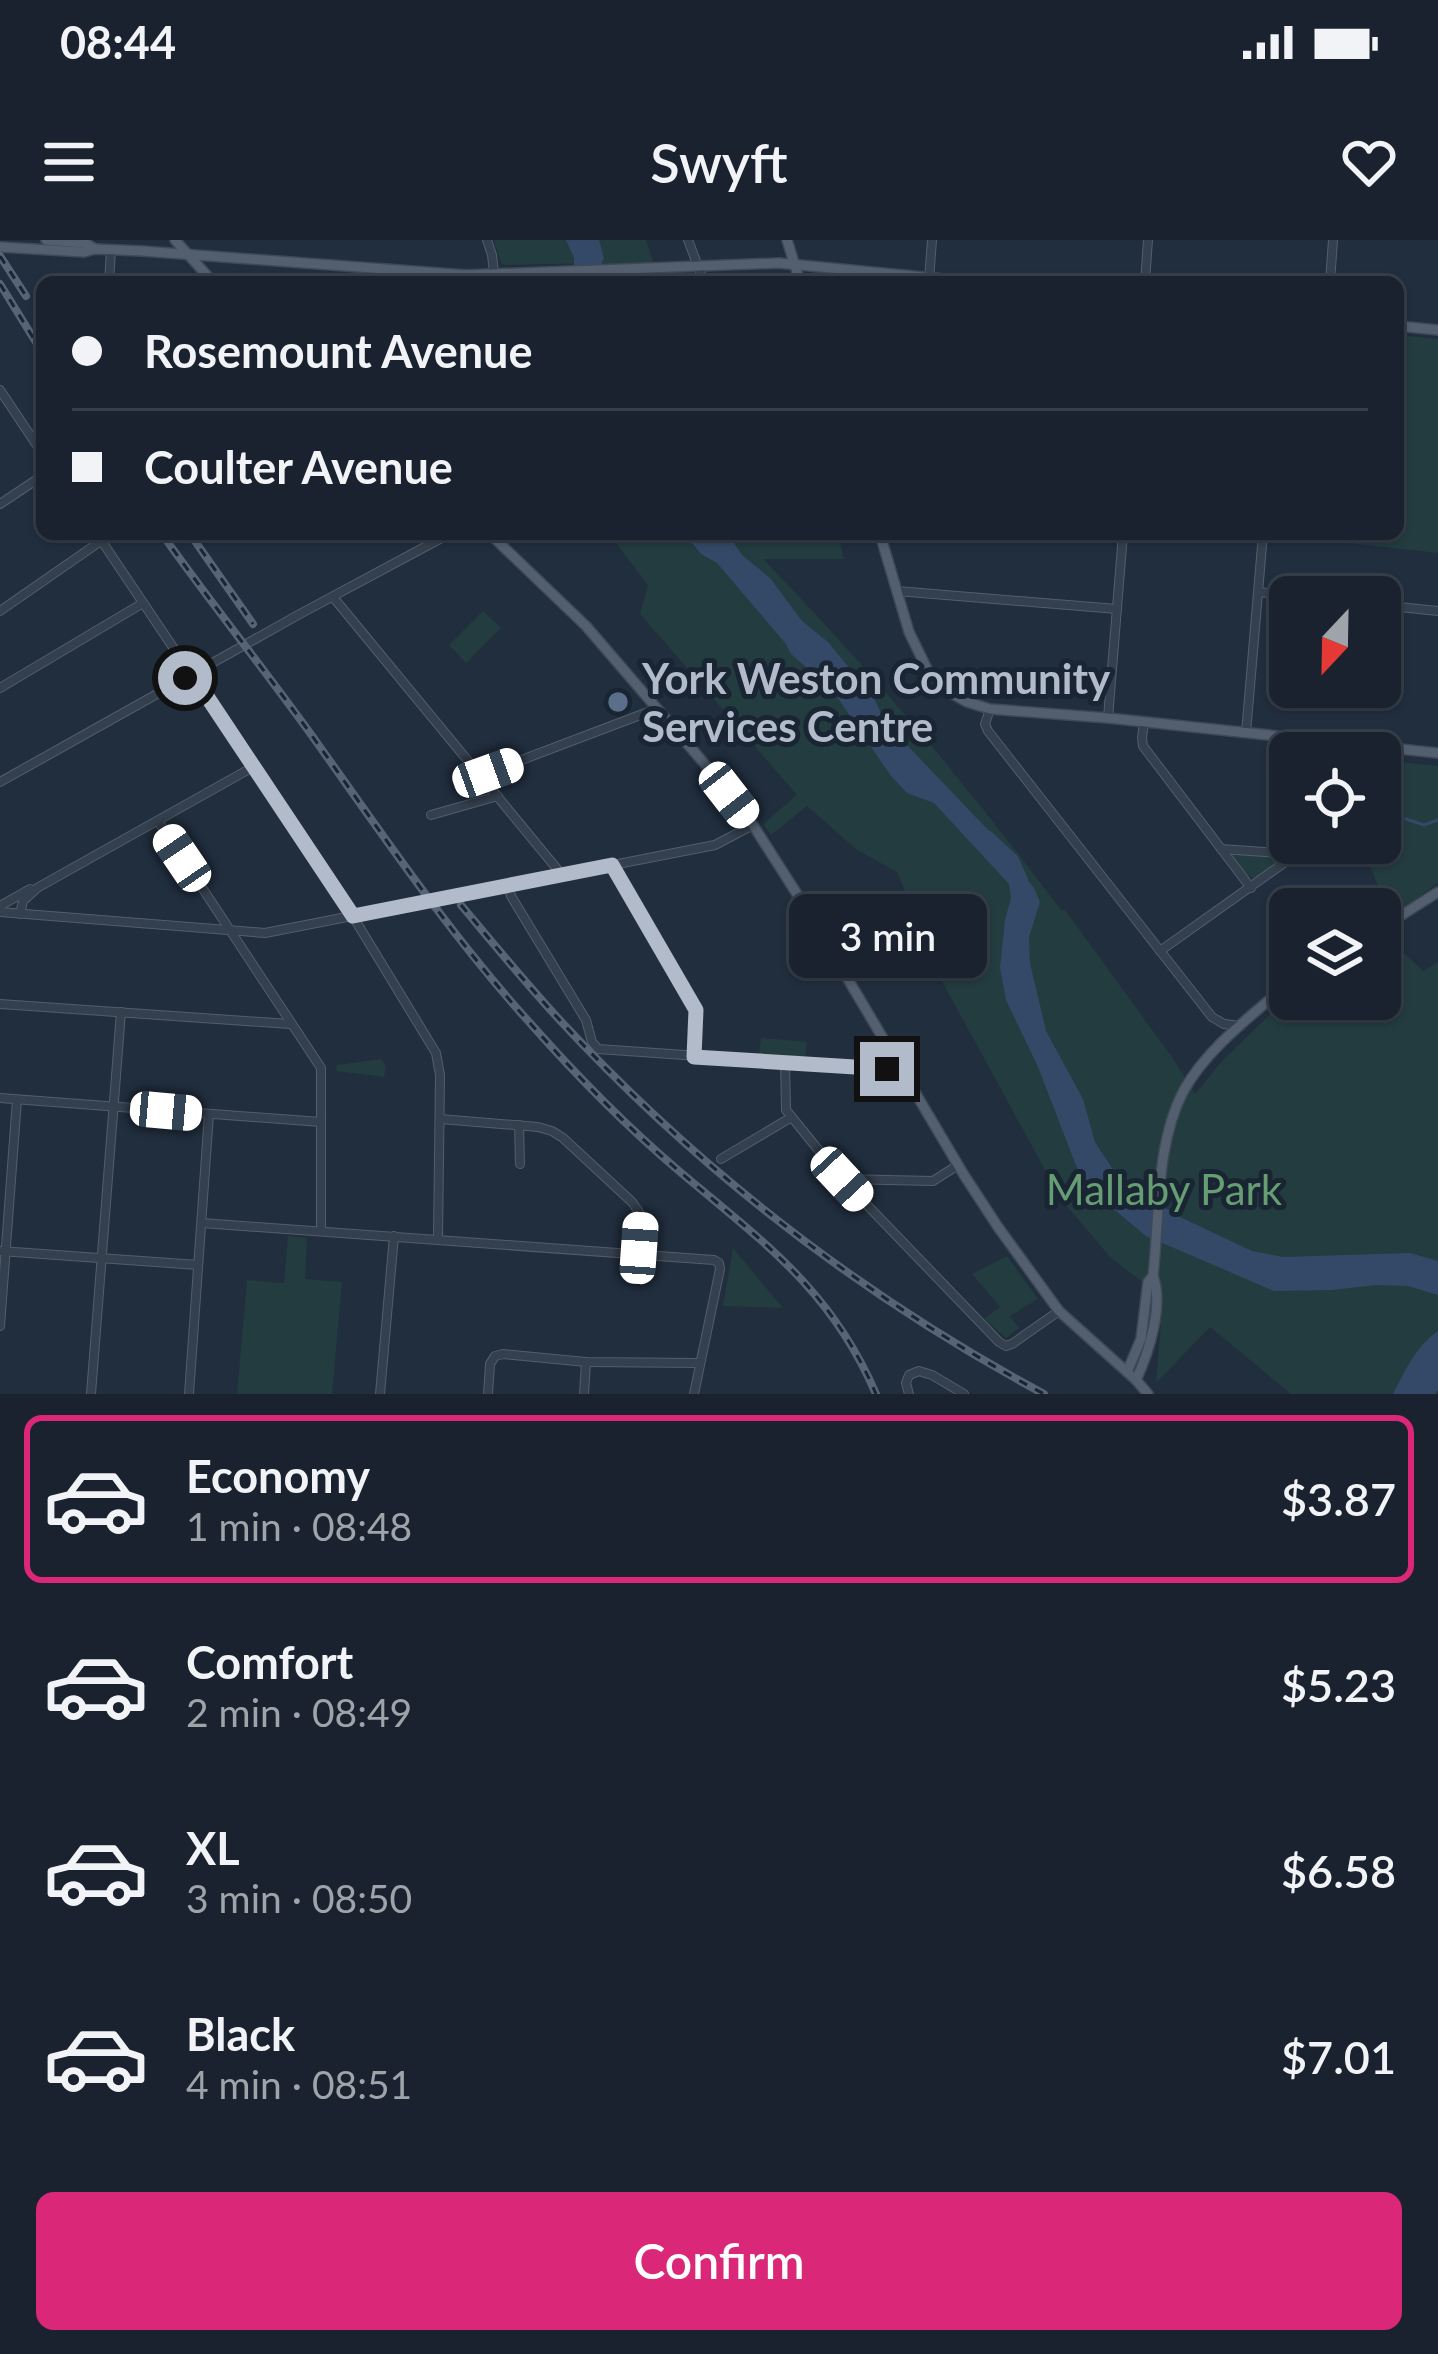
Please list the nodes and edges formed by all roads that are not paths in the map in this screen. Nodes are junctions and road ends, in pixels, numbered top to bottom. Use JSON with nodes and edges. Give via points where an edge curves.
{"nodes":[{"id":1,"x":46,"y":240,"type":"edge"},
{"id":2,"x":175,"y":240,"type":"edge"},
{"id":3,"x":487,"y":240,"type":"edge"},
{"id":4,"x":688,"y":240,"type":"edge"},
{"id":5,"x":788,"y":240,"type":"edge"},
{"id":6,"x":932,"y":240,"type":"edge"},
{"id":7,"x":1148,"y":240,"type":"edge"},
{"id":8,"x":1334,"y":240,"type":"edge"},
{"id":9,"x":0,"y":247,"type":"edge"},
{"id":10,"x":95,"y":249,"type":"junction"},
{"id":11,"x":111,"y":250,"type":"junction"},
{"id":12,"x":188,"y":255,"type":"junction"},
{"id":13,"x":795,"y":264,"type":"junction"},
{"id":14,"x":698,"y":267,"type":"junction"},
{"id":15,"x":109,"y":276,"type":"edge"},
{"id":16,"x":207,"y":276,"type":"edge"},
{"id":17,"x":456,"y":276,"type":"edge"},
{"id":18,"x":494,"y":276,"type":"edge"},
{"id":19,"x":525,"y":276,"type":"edge"},
{"id":20,"x":702,"y":276,"type":"edge"},
{"id":21,"x":798,"y":276,"type":"edge"},
{"id":22,"x":896,"y":276,"type":"edge"},
{"id":23,"x":929,"y":276,"type":"edge"},
{"id":24,"x":1145,"y":276,"type":"edge"},
{"id":25,"x":1331,"y":276,"type":"edge"},
{"id":26,"x":1404,"y":327,"type":"edge"},
{"id":27,"x":1438,"y":330,"type":"edge"},
{"id":28,"x":0,"y":390,"type":"edge"},
{"id":29,"x":36,"y":444,"type":"edge"},
{"id":30,"x":36,"y":480,"type":"edge"},
{"id":31,"x":0,"y":504,"type":"edge"},
{"id":32,"x":97,"y":540,"type":"edge"},
{"id":33,"x":101,"y":540,"type":"edge"},
{"id":34,"x":437,"y":540,"type":"edge"},
{"id":35,"x":496,"y":540,"type":"edge"},
{"id":36,"x":882,"y":540,"type":"edge"},
{"id":37,"x":1123,"y":540,"type":"edge"},
{"id":38,"x":1263,"y":540,"type":"edge"},
{"id":39,"x":895,"y":591,"type":"junction"},
{"id":40,"x":1259,"y":592,"type":"junction"},
{"id":41,"x":1269,"y":593,"type":"edge"},
{"id":42,"x":333,"y":597,"type":"junction"},
{"id":43,"x":143,"y":603,"type":"junction"},
{"id":44,"x":1401,"y":607,"type":"edge"},
{"id":45,"x":1118,"y":609,"type":"junction"},
{"id":46,"x":0,"y":611,"type":"edge"},
{"id":47,"x":1438,"y":611,"type":"edge"},
{"id":48,"x":192,"y":675,"type":"junction"},
{"id":49,"x":0,"y":688,"type":"edge"},
{"id":50,"x":656,"y":709,"type":"junction"},
{"id":51,"x":990,"y":709,"type":"junction"},
{"id":52,"x":1108,"y":718,"type":"junction"},
{"id":53,"x":1144,"y":722,"type":"junction"},
{"id":54,"x":1246,"y":733,"type":"junction"},
{"id":55,"x":1269,"y":737,"type":"edge"},
{"id":56,"x":1401,"y":751,"type":"edge"},
{"id":57,"x":1438,"y":753,"type":"edge"},
{"id":58,"x":253,"y":767,"type":"junction"},
{"id":59,"x":482,"y":776,"type":"junction"},
{"id":60,"x":0,"y":782,"type":"edge"},
{"id":61,"x":498,"y":796,"type":"junction"},
{"id":62,"x":431,"y":814,"type":"dead end"},
{"id":63,"x":158,"y":821,"type":"junction"},
{"id":64,"x":753,"y":825,"type":"junction"},
{"id":65,"x":1220,"y":848,"type":"junction"},
{"id":66,"x":1269,"y":852,"type":"edge"},
{"id":67,"x":1284,"y":864,"type":"edge"},
{"id":68,"x":612,"y":865,"type":"junction"},
{"id":69,"x":562,"y":875,"type":"junction"},
{"id":70,"x":508,"y":886,"type":"junction"},
{"id":71,"x":38,"y":888,"type":"junction"},
{"id":72,"x":1250,"y":888,"type":"junction"},
{"id":73,"x":1438,"y":892,"type":"edge"},
{"id":74,"x":0,"y":911,"type":"edge"},
{"id":75,"x":19,"y":915,"type":"junction"},
{"id":76,"x":353,"y":916,"type":"junction"},
{"id":77,"x":1401,"y":916,"type":"edge"},
{"id":78,"x":230,"y":931,"type":"junction"},
{"id":79,"x":1160,"y":951,"type":"junction"},
{"id":80,"x":1269,"y":1001,"type":"edge"},
{"id":81,"x":0,"y":1004,"type":"edge"},
{"id":82,"x":121,"y":1012,"type":"junction"},
{"id":83,"x":291,"y":1024,"type":"junction"},
{"id":84,"x":1241,"y":1026,"type":"junction"},
{"id":85,"x":694,"y":1057,"type":"junction"},
{"id":86,"x":785,"y":1061,"type":"junction"},
{"id":87,"x":900,"y":1066,"type":"junction"},
{"id":88,"x":0,"y":1098,"type":"edge"},
{"id":89,"x":17,"y":1100,"type":"junction"},
{"id":90,"x":112,"y":1106,"type":"junction"},
{"id":91,"x":209,"y":1114,"type":"junction"},
{"id":92,"x":790,"y":1118,"type":"junction"},
{"id":93,"x":440,"y":1119,"type":"junction"},
{"id":94,"x":321,"y":1122,"type":"junction"},
{"id":95,"x":519,"y":1125,"type":"junction"},
{"id":96,"x":721,"y":1159,"type":"dead end"},
{"id":97,"x":520,"y":1164,"type":"dead end"},
{"id":98,"x":958,"y":1165,"type":"junction"},
{"id":99,"x":842,"y":1179,"type":"junction"},
{"id":100,"x":202,"y":1222,"type":"junction"},
{"id":101,"x":321,"y":1231,"type":"junction"},
{"id":102,"x":394,"y":1236,"type":"junction"},
{"id":103,"x":438,"y":1240,"type":"junction"},
{"id":104,"x":3,"y":1251,"type":"edge"},
{"id":105,"x":638,"y":1254,"type":"junction"},
{"id":106,"x":100,"y":1256,"type":"junction"},
{"id":107,"x":198,"y":1265,"type":"junction"},
{"id":108,"x":1059,"y":1311,"type":"junction"},
{"id":109,"x":0,"y":1326,"type":"edge"},
{"id":110,"x":586,"y":1362,"type":"junction"},
{"id":111,"x":700,"y":1363,"type":"junction"},
{"id":112,"x":1132,"y":1376,"type":"junction"},
{"id":113,"x":91,"y":1394,"type":"edge"},
{"id":114,"x":189,"y":1394,"type":"edge"},
{"id":115,"x":380,"y":1394,"type":"edge"},
{"id":116,"x":488,"y":1394,"type":"edge"},
{"id":117,"x":584,"y":1394,"type":"edge"},
{"id":118,"x":694,"y":1394,"type":"edge"},
{"id":119,"x":909,"y":1394,"type":"edge"},
{"id":120,"x":964,"y":1394,"type":"edge"},
{"id":121,"x":1148,"y":1394,"type":"edge"}],
"edges":[{"from":1,"to":10,"type":"main road"},
{"from":2,"to":12,"type":"main road"},
{"from":3,"to":18,"type":"street"},
{"from":4,"to":14,"type":"street"},
{"from":5,"to":13,"type":"main road"},
{"from":6,"to":23,"type":"street"},
{"from":7,"to":24,"type":"street"},
{"from":8,"to":25,"type":"street"},
{"from":9,"to":10,"type":"main road"},
{"from":10,"to":11,"type":"main road"},
{"from":11,"to":12,"type":"main road"},
{"from":11,"to":15,"type":"street"},
{"from":12,"to":16,"type":"main road"},
{"from":12,"to":17,"type":"main road"},
{"from":13,"to":14,"type":"main road"},
{"from":13,"to":21,"type":"main road"},
{"from":13,"to":22,"type":"main road"},
{"from":14,"to":19,"type":"main road"},
{"from":14,"to":20,"type":"street"},
{"from":26,"to":27,"type":"main road"},
{"from":28,"to":29,"type":"street"},
{"from":30,"to":31,"type":"street"},
{"from":32,"to":46,"type":"street"},
{"from":33,"to":43,"type":"street"},
{"from":34,"to":42,"type":"street"},
{"from":35,"to":50,"type":"main road"},
{"from":36,"to":39,"type":"main road"},
{"from":37,"to":45,"type":"street"},
{"from":38,"to":40,"type":"street"},
{"from":39,"to":45,"type":"street"},
{"from":39,"to":51,"type":"main road","via":[[929,673],[951,693]]},
{"from":40,"to":41,"type":"street"},
{"from":40,"to":54,"type":"street"},
{"from":42,"to":48,"type":"street"},
{"from":42,"to":59,"type":"street"},
{"from":43,"to":48,"type":"street"},
{"from":43,"to":49,"type":"street"},
{"from":44,"to":47,"type":"street"},
{"from":45,"to":52,"type":"street"},
{"from":48,"to":58,"type":"street"},
{"from":48,"to":60,"type":"street"},
{"from":50,"to":59,"type":"street"},
{"from":50,"to":64,"type":"main road"},
{"from":51,"to":52,"type":"main road"},
{"from":51,"to":79,"type":"street","via":[[988,731]]},
{"from":52,"to":53,"type":"main road"},
{"from":53,"to":54,"type":"main road"},
{"from":53,"to":65,"type":"street","via":[[1144,746]]},
{"from":54,"to":55,"type":"main road"},
{"from":56,"to":57,"type":"main road"},
{"from":58,"to":63,"type":"street"},
{"from":58,"to":76,"type":"street"},
{"from":59,"to":61,"type":"street"},
{"from":61,"to":62,"type":"street"},
{"from":61,"to":69,"type":"street"},
{"from":63,"to":71,"type":"street"},
{"from":63,"to":78,"type":"street"},
{"from":64,"to":68,"type":"street","via":[[715,845]]},
{"from":64,"to":87,"type":"main road"},
{"from":65,"to":66,"type":"street"},
{"from":65,"to":72,"type":"street"},
{"from":67,"to":72,"type":"street"},
{"from":68,"to":69,"type":"street"},
{"from":68,"to":85,"type":"street","via":[[696,1010]]},
{"from":69,"to":70,"type":"street"},
{"from":70,"to":76,"type":"street"},
{"from":70,"to":85,"type":"street","via":[[598,1049]]},
{"from":71,"to":74,"type":"street"},
{"from":71,"to":75,"type":"street"},
{"from":72,"to":79,"type":"street"},
{"from":73,"to":77,"type":"main road"},
{"from":74,"to":75,"type":"street"},
{"from":75,"to":78,"type":"street"},
{"from":76,"to":78,"type":"street","via":[[265,933]]},
{"from":76,"to":93,"type":"street","via":[[436,1053]]},
{"from":78,"to":83,"type":"street"},
{"from":79,"to":84,"type":"street","via":[[1212,1017]]},
{"from":80,"to":84,"type":"main road"},
{"from":81,"to":82,"type":"street"},
{"from":82,"to":83,"type":"street"},
{"from":82,"to":90,"type":"street"},
{"from":83,"to":94,"type":"street","via":[[322,1069]]},
{"from":84,"to":112,"type":"main road","via":[[1184,1090],[1167,1138],[1154,1271]]},
{"from":85,"to":86,"type":"street"},
{"from":86,"to":87,"type":"street"},
{"from":86,"to":92,"type":"street"},
{"from":87,"to":98,"type":"main road"},
{"from":88,"to":89,"type":"street"},
{"from":89,"to":90,"type":"street"},
{"from":89,"to":104,"type":"street"},
{"from":90,"to":91,"type":"street"},
{"from":90,"to":106,"type":"street"},
{"from":91,"to":94,"type":"street"},
{"from":91,"to":100,"type":"street"},
{"from":92,"to":96,"type":"street"},
{"from":92,"to":99,"type":"street"},
{"from":93,"to":95,"type":"street"},
{"from":93,"to":103,"type":"street"},
{"from":94,"to":101,"type":"street"},
{"from":95,"to":97,"type":"street"},
{"from":95,"to":105,"type":"street","via":[[563,1138],[632,1202]]},
{"from":98,"to":99,"type":"street","via":[[933,1181]]},
{"from":98,"to":108,"type":"main road"},
{"from":99,"to":108,"type":"street","via":[[999,1342],[1006,1346]]},
{"from":100,"to":101,"type":"street"},
{"from":100,"to":107,"type":"street"},
{"from":101,"to":102,"type":"street"},
{"from":102,"to":103,"type":"street"},
{"from":102,"to":115,"type":"street"},
{"from":103,"to":105,"type":"street"},
{"from":104,"to":106,"type":"street"},
{"from":104,"to":109,"type":"street"},
{"from":105,"to":111,"type":"street","via":[[719,1263]]},
{"from":106,"to":107,"type":"street"},
{"from":106,"to":113,"type":"street"},
{"from":107,"to":114,"type":"street"},
{"from":108,"to":112,"type":"main road"},
{"from":110,"to":111,"type":"street"},
{"from":110,"to":116,"type":"street","via":[[495,1356]]},
{"from":110,"to":117,"type":"street"},
{"from":111,"to":118,"type":"street"},
{"from":112,"to":121,"type":"main road"},
{"from":119,"to":120,"type":"street","via":[[909,1375],[919,1371]]}]}
